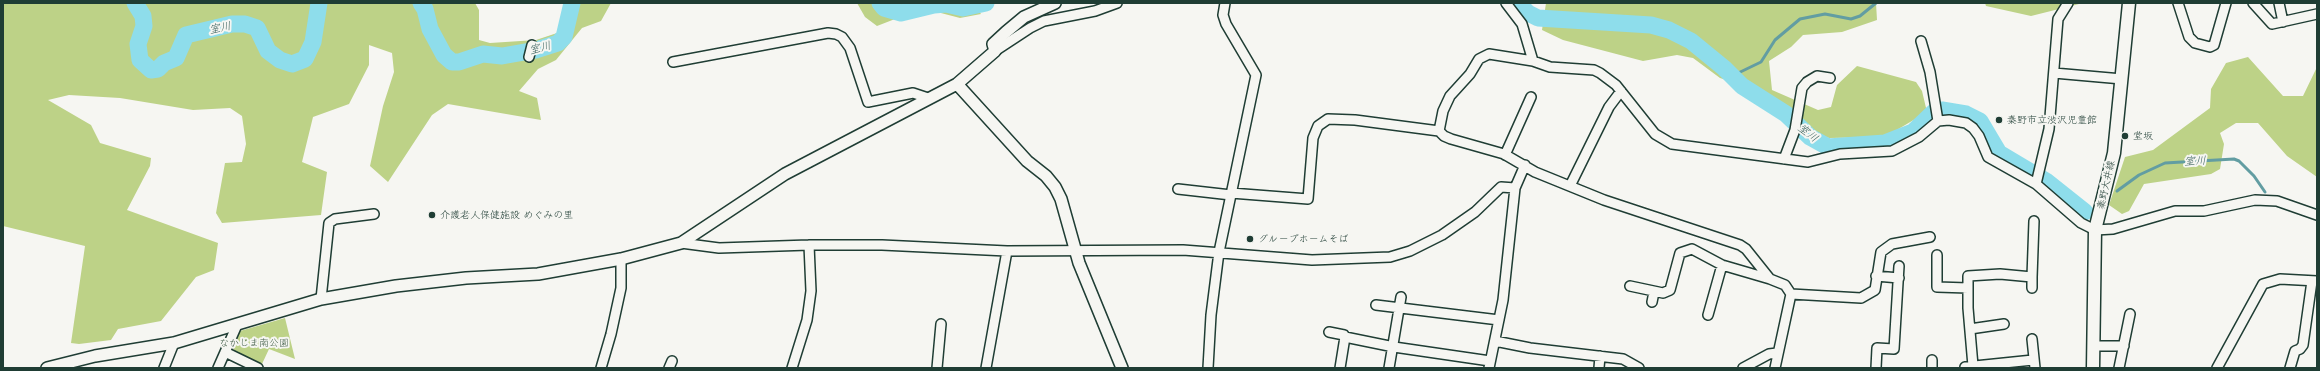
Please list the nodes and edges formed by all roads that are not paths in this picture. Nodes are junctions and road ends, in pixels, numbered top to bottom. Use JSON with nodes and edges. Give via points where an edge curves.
{"nodes":[{"id":1,"x":1056,"y":3,"type":"edge"},
{"id":2,"x":1117,"y":3,"type":"edge"},
{"id":3,"x":1225,"y":3,"type":"edge"},
{"id":4,"x":1506,"y":3,"type":"edge"},
{"id":5,"x":2068,"y":3,"type":"edge"},
{"id":6,"x":2129,"y":3,"type":"edge"},
{"id":7,"x":2178,"y":3,"type":"edge"},
{"id":8,"x":2226,"y":3,"type":"edge"},
{"id":9,"x":2253,"y":3,"type":"edge"},
{"id":10,"x":2279,"y":3,"type":"edge"},
{"id":11,"x":2317,"y":14,"type":"edge"},
{"id":12,"x":2284,"y":22,"type":"junction"},
{"id":13,"x":1921,"y":41,"type":"dead end"},
{"id":14,"x":532,"y":45,"type":"dead end"},
{"id":15,"x":995,"y":51,"type":"junction"},
{"id":16,"x":529,"y":57,"type":"dead end"},
{"id":17,"x":1533,"y":61,"type":"junction"},
{"id":18,"x":673,"y":62,"type":"dead end"},
{"id":19,"x":2054,"y":73,"type":"junction"},
{"id":20,"x":1830,"y":78,"type":"dead end"},
{"id":21,"x":2122,"y":79,"type":"junction"},
{"id":22,"x":957,"y":84,"type":"junction"},
{"id":23,"x":1621,"y":91,"type":"junction"},
{"id":24,"x":1531,"y":97,"type":"dead end"},
{"id":25,"x":928,"y":98,"type":"junction"},
{"id":26,"x":1938,"y":119,"type":"junction"},
{"id":27,"x":1439,"y":131,"type":"junction"},
{"id":28,"x":1505,"y":155,"type":"junction"},
{"id":29,"x":1784,"y":159,"type":"junction"},
{"id":30,"x":1525,"y":165,"type":"junction"},
{"id":31,"x":2036,"y":183,"type":"junction"},
{"id":32,"x":1570,"y":186,"type":"junction"},
{"id":33,"x":1515,"y":188,"type":"junction"},
{"id":34,"x":1178,"y":189,"type":"dead end"},
{"id":35,"x":1231,"y":194,"type":"junction"},
{"id":36,"x":374,"y":214,"type":"dead end"},
{"id":37,"x":2317,"y":215,"type":"edge"},
{"id":38,"x":2034,"y":221,"type":"dead end"},
{"id":39,"x":2095,"y":230,"type":"junction"},
{"id":40,"x":1930,"y":237,"type":"dead end"},
{"id":41,"x":681,"y":243,"type":"junction"},
{"id":42,"x":809,"y":245,"type":"junction"},
{"id":43,"x":1007,"y":251,"type":"junction"},
{"id":44,"x":1076,"y":252,"type":"junction"},
{"id":45,"x":1219,"y":252,"type":"junction"},
{"id":46,"x":1937,"y":255,"type":"dead end"},
{"id":47,"x":621,"y":259,"type":"junction"},
{"id":48,"x":1722,"y":264,"type":"junction"},
{"id":49,"x":1899,"y":266,"type":"dead end"},
{"id":50,"x":1876,"y":276,"type":"junction"},
{"id":51,"x":2032,"y":277,"type":"junction"},
{"id":52,"x":1899,"y":278,"type":"junction"},
{"id":53,"x":1770,"y":279,"type":"junction"},
{"id":54,"x":2314,"y":281,"type":"edge"},
{"id":55,"x":1630,"y":286,"type":"dead end"},
{"id":56,"x":1968,"y":288,"type":"junction"},
{"id":57,"x":2032,"y":288,"type":"dead end"},
{"id":58,"x":1654,"y":292,"type":"junction"},
{"id":59,"x":1791,"y":294,"type":"junction"},
{"id":60,"x":1401,"y":297,"type":"dead end"},
{"id":61,"x":321,"y":299,"type":"junction"},
{"id":62,"x":1652,"y":302,"type":"dead end"},
{"id":63,"x":1376,"y":305,"type":"dead end"},
{"id":64,"x":1400,"y":308,"type":"junction"},
{"id":65,"x":2130,"y":314,"type":"dead end"},
{"id":66,"x":1708,"y":315,"type":"dead end"},
{"id":67,"x":1499,"y":320,"type":"junction"},
{"id":68,"x":941,"y":324,"type":"dead end"},
{"id":69,"x":2004,"y":324,"type":"dead end"},
{"id":70,"x":236,"y":325,"type":"junction"},
{"id":71,"x":1970,"y":329,"type":"junction"},
{"id":72,"x":1329,"y":332,"type":"dead end"},
{"id":73,"x":1345,"y":337,"type":"junction"},
{"id":74,"x":2032,"y":339,"type":"dead end"},
{"id":75,"x":1495,"y":341,"type":"junction"},
{"id":76,"x":174,"y":343,"type":"junction"},
{"id":77,"x":2093,"y":346,"type":"junction"},
{"id":78,"x":2124,"y":346,"type":"junction"},
{"id":79,"x":1394,"y":347,"type":"junction"},
{"id":80,"x":225,"y":352,"type":"junction"},
{"id":81,"x":1777,"y":352,"type":"junction"},
{"id":82,"x":1600,"y":356,"type":"junction"},
{"id":83,"x":2034,"y":364,"type":"edge"},
{"id":84,"x":1490,"y":365,"type":"edge"},
{"id":85,"x":47,"y":368,"type":"edge"},
{"id":86,"x":164,"y":368,"type":"edge"},
{"id":87,"x":218,"y":368,"type":"edge"},
{"id":88,"x":258,"y":368,"type":"edge"},
{"id":89,"x":601,"y":368,"type":"edge"},
{"id":90,"x":792,"y":368,"type":"edge"},
{"id":91,"x":937,"y":368,"type":"edge"},
{"id":92,"x":986,"y":368,"type":"edge"},
{"id":93,"x":1122,"y":368,"type":"edge"},
{"id":94,"x":1208,"y":368,"type":"edge"},
{"id":95,"x":1340,"y":368,"type":"edge"},
{"id":96,"x":1389,"y":368,"type":"edge"},
{"id":97,"x":1599,"y":368,"type":"edge"},
{"id":98,"x":1639,"y":368,"type":"edge"},
{"id":99,"x":1743,"y":368,"type":"edge"},
{"id":100,"x":1775,"y":368,"type":"edge"},
{"id":101,"x":1876,"y":368,"type":"edge"},
{"id":102,"x":2093,"y":368,"type":"edge"},
{"id":103,"x":2119,"y":368,"type":"edge"},
{"id":104,"x":2217,"y":368,"type":"edge"},
{"id":105,"x":2290,"y":368,"type":"edge"}],
"edges":[{"from":1,"to":15,"type":"street","via":[[1024,18],[1006,32],[993,44]]},
{"from":2,"to":15,"type":"street","via":[[1095,11],[1044,21]]},
{"from":3,"to":35,"type":"street","via":[[1223,15],[1226,24],[1256,75]]},
{"from":4,"to":17,"type":"street","via":[[1522,24]]},
{"from":5,"to":19,"type":"street","via":[[2058,19]]},
{"from":6,"to":21,"type":"main road","name":"秦野大井線"},
{"from":7,"to":8,"type":"street","via":[[2189,36],[2195,43],[2210,47],[2214,44]]},
{"from":9,"to":12,"type":"street","via":[[2272,24]]},
{"from":10,"to":12,"type":"street"},
{"from":11,"to":12,"type":"street"},
{"from":13,"to":26,"type":"street","via":[[1930,72]]},
{"from":14,"to":16,"type":"street"},
{"from":15,"to":22,"type":"street"},
{"from":17,"to":23,"type":"street","via":[[1550,67],[1594,70]]},
{"from":17,"to":27,"type":"street","via":[[1489,54],[1479,59],[1470,74],[1450,96],[1443,111]]},
{"from":18,"to":25,"type":"street","via":[[836,34],[842,37],[850,48],[868,102],[913,93]]},
{"from":19,"to":21,"type":"street"},
{"from":19,"to":31,"type":"street","via":[[2049,129]]},
{"from":20,"to":29,"type":"street","via":[[1817,76],[1802,88],[1795,130]]},
{"from":21,"to":39,"type":"main road","name":"秦野大井線","via":[[2114,153]]},
{"from":22,"to":25,"type":"street"},
{"from":22,"to":44,"type":"street","via":[[1027,161],[1055,187],[1061,198]]},
{"from":23,"to":29,"type":"street","via":[[1655,134],[1672,144]]},
{"from":23,"to":32,"type":"street","via":[[1609,107]]},
{"from":24,"to":28,"type":"street"},
{"from":25,"to":41,"type":"street","via":[[785,174]]},
{"from":26,"to":29,"type":"street","via":[[1919,137],[1892,151],[1840,154],[1808,162]]},
{"from":26,"to":31,"type":"street","via":[[1966,123],[1979,136],[1988,157]]},
{"from":27,"to":28,"type":"street","via":[[1451,139]]},
{"from":27,"to":35,"type":"street","via":[[1328,119],[1318,126],[1313,138],[1308,198]]},
{"from":28,"to":30,"type":"street"},
{"from":30,"to":32,"type":"street","via":[[1535,172]]},
{"from":30,"to":33,"type":"street"},
{"from":31,"to":39,"type":"street","via":[[2081,223]]},
{"from":32,"to":53,"type":"street","via":[[1604,200],[1740,245]]},
{"from":33,"to":45,"type":"street","via":[[1501,187],[1475,212],[1442,235],[1410,251],[1390,257],[1312,260]]},
{"from":33,"to":67,"type":"street"},
{"from":34,"to":35,"type":"street"},
{"from":35,"to":45,"type":"street"},
{"from":36,"to":61,"type":"street","via":[[335,219],[329,223]]},
{"from":37,"to":39,"type":"street","via":[[2277,201],[2255,200],[2204,211],[2175,211],[2113,229]]},
{"from":38,"to":51,"type":"street"},
{"from":39,"to":77,"type":"main road","name":"秦野大井線"},
{"from":40,"to":50,"type":"street","via":[[1892,244],[1881,252]]},
{"from":41,"to":42,"type":"street","via":[[719,248]]},
{"from":41,"to":47,"type":"street"},
{"from":42,"to":43,"type":"street","via":[[882,245]]},
{"from":42,"to":90,"type":"street","via":[[811,291],[807,320]]},
{"from":43,"to":44,"type":"street"},
{"from":43,"to":92,"type":"street"},
{"from":44,"to":45,"type":"street","via":[[1133,248]]},
{"from":44,"to":93,"type":"street"},
{"from":45,"to":94,"type":"street"},
{"from":46,"to":56,"type":"street","via":[[1937,287]]},
{"from":47,"to":61,"type":"street","via":[[538,274],[466,278],[396,286]]},
{"from":47,"to":89,"type":"street","via":[[621,288]]},
{"from":48,"to":53,"type":"street"},
{"from":48,"to":58,"type":"street","via":[[1692,249],[1680,253],[1670,290],[1663,293]]},
{"from":48,"to":66,"type":"street"},
{"from":49,"to":52,"type":"street"},
{"from":50,"to":52,"type":"street"},
{"from":50,"to":59,"type":"street","via":[[1875,290],[1861,298]]},
{"from":51,"to":56,"type":"street","via":[[2000,274],[1968,276]]},
{"from":51,"to":57,"type":"street"},
{"from":52,"to":101,"type":"street","via":[[1894,348],[1877,348]]},
{"from":53,"to":59,"type":"street","via":[[1785,285]]},
{"from":54,"to":104,"type":"street","via":[[2280,279],[2262,284]]},
{"from":54,"to":105,"type":"street","via":[[2303,345],[2295,351]]},
{"from":55,"to":58,"type":"street"},
{"from":56,"to":71,"type":"street"},
{"from":58,"to":62,"type":"street"},
{"from":59,"to":81,"type":"street"},
{"from":60,"to":64,"type":"street"},
{"from":61,"to":70,"type":"street"},
{"from":63,"to":64,"type":"street"},
{"from":64,"to":67,"type":"street"},
{"from":64,"to":79,"type":"street"},
{"from":65,"to":78,"type":"street"},
{"from":67,"to":75,"type":"street"},
{"from":68,"to":91,"type":"street"},
{"from":69,"to":71,"type":"street"},
{"from":70,"to":76,"type":"street"},
{"from":70,"to":80,"type":"street"},
{"from":71,"to":83,"type":"street","via":[[1969,366]]},
{"from":72,"to":73,"type":"street"},
{"from":73,"to":79,"type":"street"},
{"from":73,"to":95,"type":"street"},
{"from":74,"to":83,"type":"street"},
{"from":75,"to":82,"type":"street"},
{"from":75,"to":84,"type":"street"},
{"from":76,"to":85,"type":"street","via":[[95,356]]},
{"from":76,"to":86,"type":"street"},
{"from":77,"to":78,"type":"street"},
{"from":77,"to":102,"type":"main road","name":"秦野大井線"},
{"from":78,"to":103,"type":"street"},
{"from":79,"to":84,"type":"street"},
{"from":79,"to":96,"type":"street"},
{"from":80,"to":87,"type":"street"},
{"from":80,"to":88,"type":"street"},
{"from":81,"to":99,"type":"street"},
{"from":81,"to":100,"type":"street"},
{"from":82,"to":97,"type":"street"},
{"from":82,"to":98,"type":"street","via":[[1623,359]]}]}
